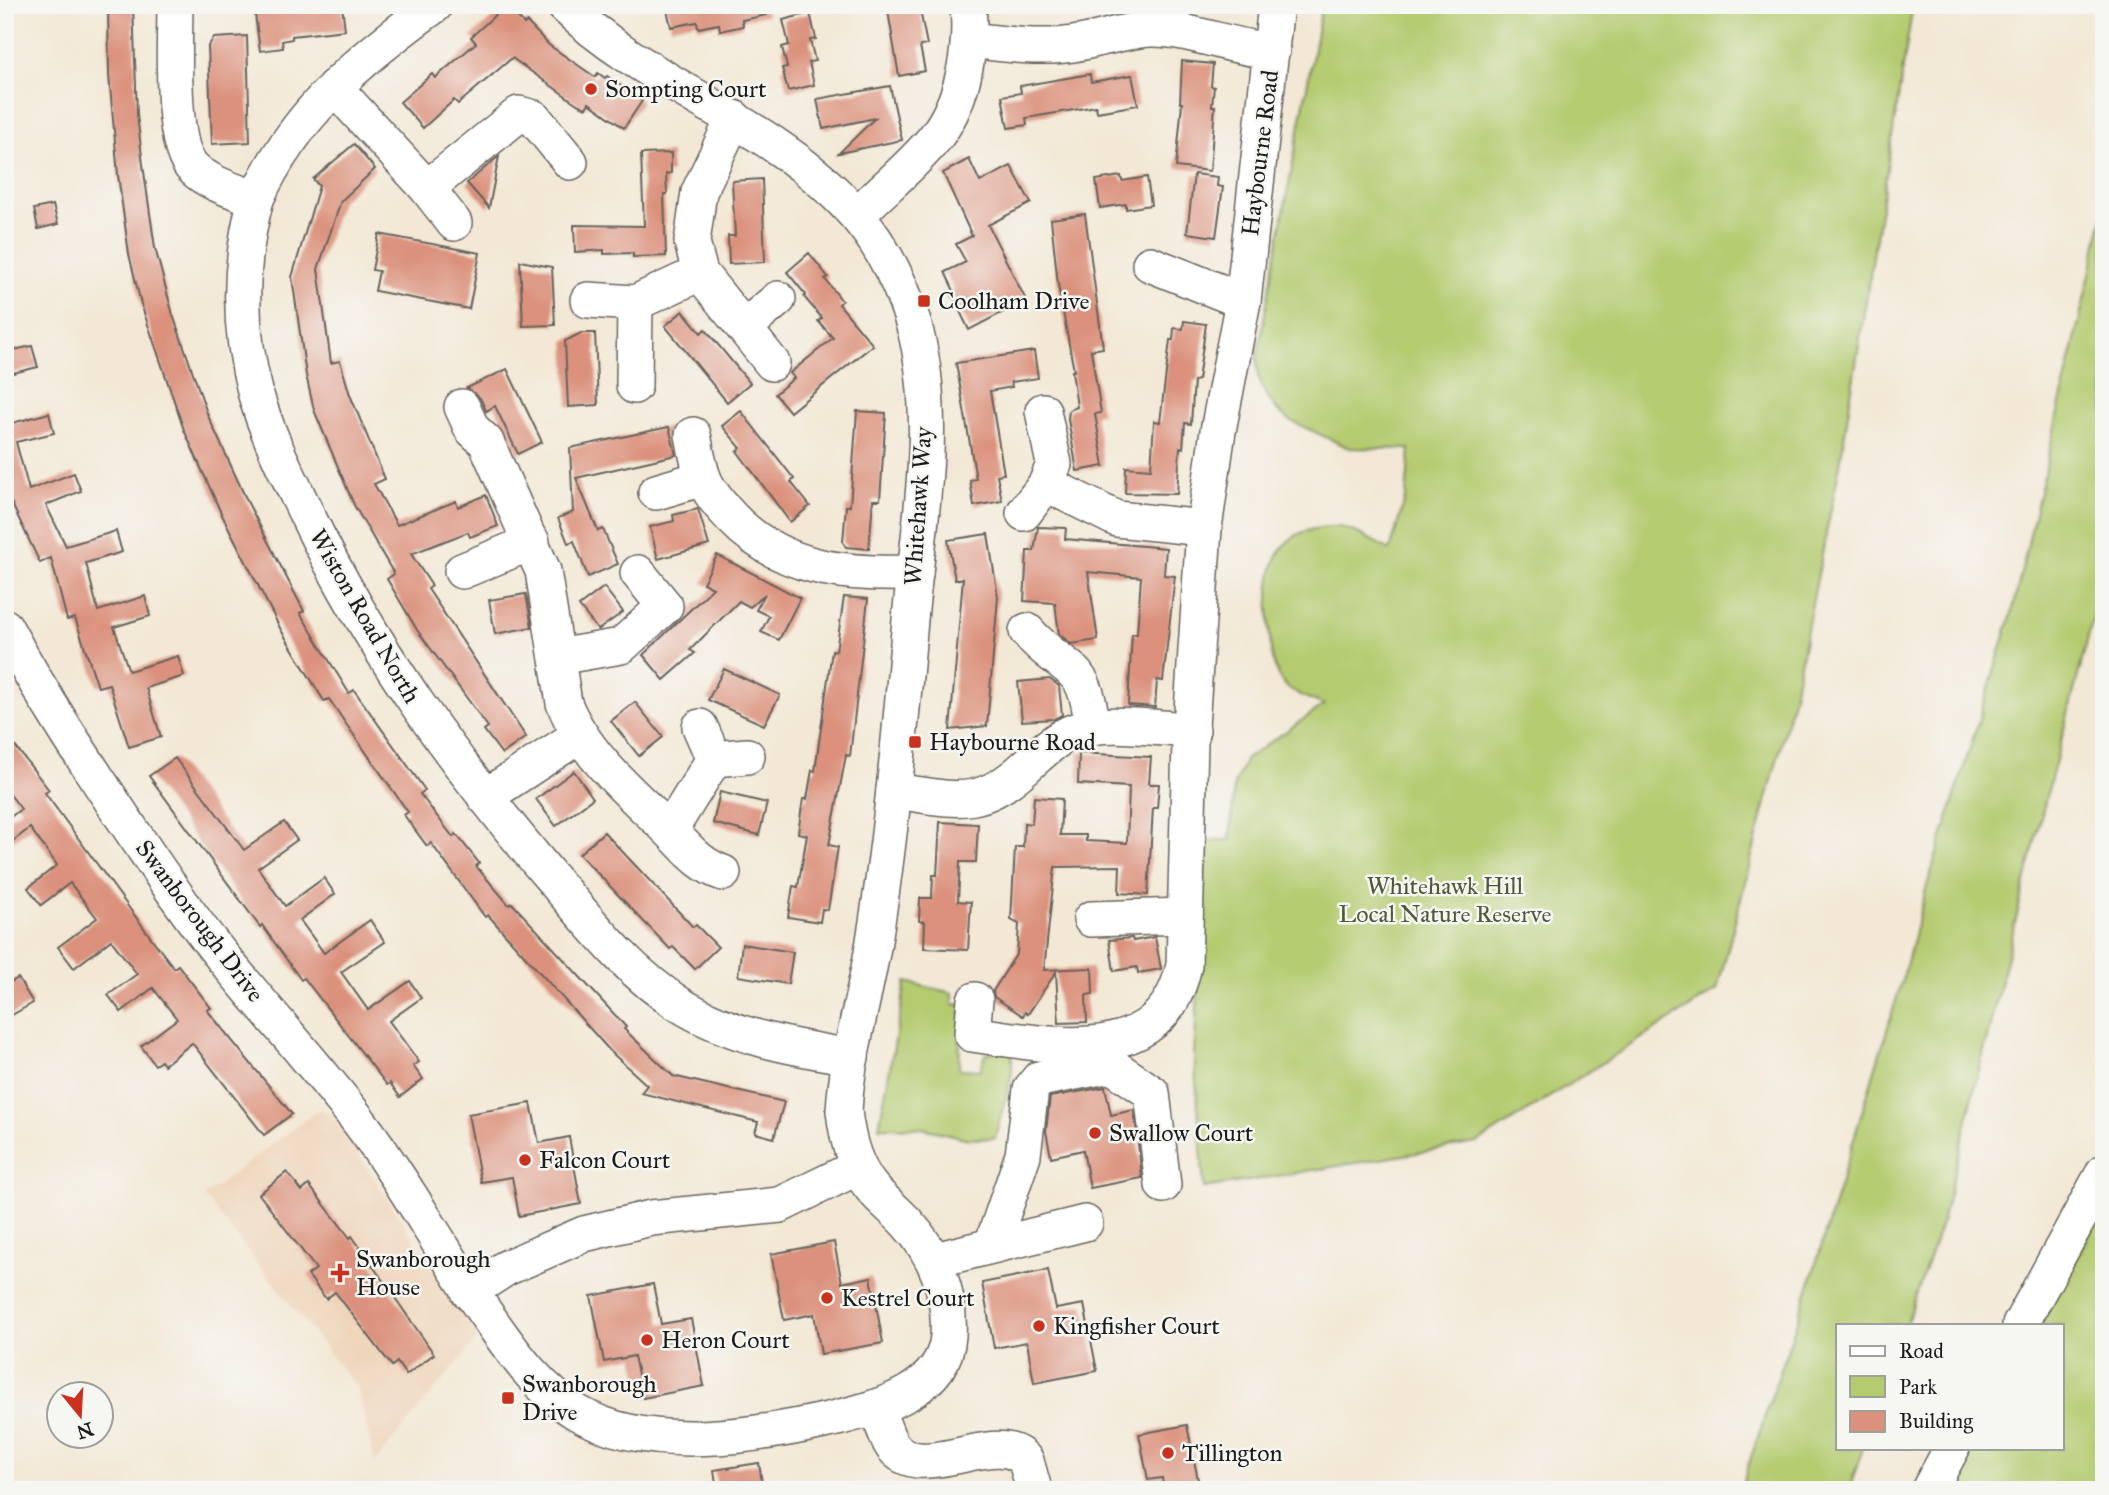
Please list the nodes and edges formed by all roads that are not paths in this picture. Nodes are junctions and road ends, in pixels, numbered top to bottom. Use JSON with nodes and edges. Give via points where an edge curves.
{"nodes":[{"id":1,"x":175,"y":5,"type":"edge"},
{"id":2,"x":435,"y":5,"type":"edge"},
{"id":3,"x":564,"y":5,"type":"edge"},
{"id":4,"x":968,"y":5,"type":"edge"},
{"id":5,"x":1276,"y":5,"type":"edge"},
{"id":6,"x":971,"y":40,"type":"junction"},
{"id":7,"x":1272,"y":51,"type":"junction"},
{"id":8,"x":334,"y":87,"type":"junction"},
{"id":9,"x":734,"y":118,"type":"junction"},
{"id":10,"x":570,"y":162,"type":"dead end"},
{"id":11,"x":427,"y":188,"type":"junction"},
{"id":12,"x":256,"y":199,"type":"junction"},
{"id":13,"x":857,"y":215,"type":"junction"},
{"id":14,"x":454,"y":223,"type":"dead end"},
{"id":15,"x":1150,"y":264,"type":"dead end"},
{"id":16,"x":700,"y":273,"type":"junction"},
{"id":17,"x":778,"y":299,"type":"dead end"},
{"id":18,"x":589,"y":300,"type":"dead end"},
{"id":19,"x":1243,"y":301,"type":"junction"},
{"id":20,"x":635,"y":303,"type":"junction"},
{"id":21,"x":745,"y":327,"type":"junction"},
{"id":22,"x":772,"y":363,"type":"dead end"},
{"id":23,"x":634,"y":386,"type":"dead end"},
{"id":24,"x":462,"y":407,"type":"dead end"},
{"id":25,"x":1043,"y":411,"type":"dead end"},
{"id":26,"x":693,"y":435,"type":"dead end"},
{"id":27,"x":703,"y":478,"type":"junction"},
{"id":28,"x":1046,"y":484,"type":"junction"},
{"id":29,"x":656,"y":492,"type":"dead end"},
{"id":30,"x":1024,"y":513,"type":"dead end"},
{"id":31,"x":1204,"y":528,"type":"junction"},
{"id":32,"x":532,"y":542,"type":"junction"},
{"id":33,"x":462,"y":570,"type":"dead end"},
{"id":34,"x":638,"y":573,"type":"dead end"},
{"id":35,"x":915,"y":573,"type":"junction"},
{"id":36,"x":5,"y":627,"type":"edge"},
{"id":37,"x":1027,"y":631,"type":"dead end"},
{"id":38,"x":557,"y":657,"type":"junction"},
{"id":39,"x":1093,"y":726,"type":"junction"},
{"id":40,"x":700,"y":727,"type":"dead end"},
{"id":41,"x":1192,"y":730,"type":"junction"},
{"id":42,"x":580,"y":735,"type":"junction"},
{"id":43,"x":894,"y":791,"type":"junction"},
{"id":44,"x":485,"y":797,"type":"junction"},
{"id":45,"x":670,"y":830,"type":"junction"},
{"id":46,"x":723,"y":873,"type":"dead end"},
{"id":47,"x":1184,"y":916,"type":"junction"},
{"id":48,"x":1091,"y":919,"type":"dead end"},
{"id":49,"x":975,"y":1000,"type":"dead end"},
{"id":50,"x":851,"y":1057,"type":"junction"},
{"id":51,"x":858,"y":1167,"type":"junction"},
{"id":52,"x":2104,"y":1172,"type":"edge"},
{"id":53,"x":1163,"y":1185,"type":"dead end"},
{"id":54,"x":1086,"y":1223,"type":"dead end"},
{"id":55,"x":992,"y":1245,"type":"junction"},
{"id":56,"x":935,"y":1260,"type":"junction"},
{"id":57,"x":469,"y":1292,"type":"junction"},
{"id":58,"x":2021,"y":1324,"type":"edge"},
{"id":59,"x":876,"y":1408,"type":"junction"},
{"id":60,"x":1951,"y":1450,"type":"edge"},
{"id":61,"x":1033,"y":1486,"type":"dead end"},
{"id":62,"x":1929,"y":1490,"type":"edge"}],
"edges":[{"from":1,"to":12,"type":"street","via":[[177,106],[183,151],[200,174]]},
{"from":2,"to":8,"type":"street","name":"Wiston Road North"},
{"from":3,"to":9,"type":"street","name":"Whitehawk Way","via":[[625,52]]},
{"from":4,"to":6,"type":"street"},
{"from":5,"to":7,"type":"street","name":"Haybourne Road"},
{"from":6,"to":7,"type":"street","via":[[1070,45],[1153,29]]},
{"from":6,"to":13,"type":"street","via":[[951,107],[934,138]]},
{"from":7,"to":19,"type":"street","name":"Haybourne Road"},
{"from":8,"to":11,"type":"street"},
{"from":8,"to":12,"type":"street","name":"Wiston Road North","via":[[299,124]]},
{"from":9,"to":13,"type":"street","name":"Whitehawk Way","via":[[806,168]]},
{"from":9,"to":16,"type":"street","via":[[704,177],[694,212],[692,242]]},
{"from":10,"to":11,"type":"street","via":[[534,118],[519,114]]},
{"from":11,"to":14,"type":"street"},
{"from":12,"to":44,"type":"street","name":"Wiston Road North","via":[[242,270],[243,326],[256,394],[274,444],[373,639]]},
{"from":13,"to":35,"type":"street","name":"Whitehawk Way","via":[[887,260],[919,350],[925,418]]},
{"from":15,"to":19,"type":"street"},
{"from":16,"to":20,"type":"street"},
{"from":16,"to":21,"type":"street"},
{"from":17,"to":21,"type":"street"},
{"from":18,"to":20,"type":"street"},
{"from":19,"to":31,"type":"street","name":"Haybourne Road"},
{"from":20,"to":23,"type":"street"},
{"from":21,"to":22,"type":"street"},
{"from":24,"to":32,"type":"street","via":[[472,429],[486,442]]},
{"from":25,"to":28,"type":"street","via":[[1054,464]]},
{"from":26,"to":27,"type":"street"},
{"from":27,"to":29,"type":"street"},
{"from":27,"to":35,"type":"street","via":[[743,530],[779,554],[835,571]]},
{"from":28,"to":30,"type":"street"},
{"from":28,"to":31,"type":"street","via":[[1117,519]]},
{"from":31,"to":41,"type":"street","name":"Haybourne Road"},
{"from":32,"to":33,"type":"street"},
{"from":32,"to":38,"type":"street","via":[[543,571]]},
{"from":34,"to":38,"type":"street","via":[[665,606],[621,646]]},
{"from":35,"to":43,"type":"street","name":"Whitehawk Way"},
{"from":36,"to":57,"type":"street","name":"Swanborough Drive","via":[[33,680],[146,851],[210,942],[361,1125]]},
{"from":37,"to":39,"type":"street","via":[[1050,655],[1078,674]]},
{"from":38,"to":42,"type":"street","via":[[564,703]]},
{"from":39,"to":41,"type":"street"},
{"from":39,"to":43,"type":"street","via":[[1057,741],[987,795],[957,799]]},
{"from":40,"to":45,"type":"street","via":[[731,757]]},
{"from":41,"to":47,"type":"street","name":"Haybourne Road"},
{"from":42,"to":44,"type":"street"},
{"from":42,"to":45,"type":"street","via":[[629,792]]},
{"from":43,"to":50,"type":"street","name":"Whitehawk Way","via":[[874,945]]},
{"from":44,"to":50,"type":"street","name":"Wiston Road North","via":[[596,929],[676,1002],[748,1036]]},
{"from":45,"to":46,"type":"street","via":[[706,867]]},
{"from":47,"to":48,"type":"street"},
{"from":47,"to":49,"type":"street","name":"Haybourne Road","via":[[1180,986],[1161,1017],[1128,1035],[1083,1045],[970,1049]]},
{"from":50,"to":51,"type":"street","name":"Whitehawk Way","via":[[844,1111]]},
{"from":51,"to":56,"type":"street","name":"Swanborough Drive"},
{"from":51,"to":57,"type":"street","via":[[780,1205],[651,1218],[584,1234],[506,1268]]},
{"from":52,"to":58,"type":"street"},
{"from":53,"to":55,"type":"street","via":[[1152,1093],[1111,1065],[1039,1079],[1031,1089],[1023,1154]]},
{"from":54,"to":55,"type":"street"},
{"from":55,"to":56,"type":"street"},
{"from":56,"to":59,"type":"street","name":"Swanborough Drive","via":[[947,1308],[943,1356],[909,1393]]},
{"from":57,"to":59,"type":"street","name":"Swanborough Drive","via":[[541,1386],[579,1413],[610,1427],[654,1437],[694,1437],[783,1428]]},
{"from":59,"to":61,"type":"street","via":[[891,1444],[902,1454],[922,1460],[1009,1450],[1026,1461]]},
{"from":60,"to":62,"type":"street"}]}
